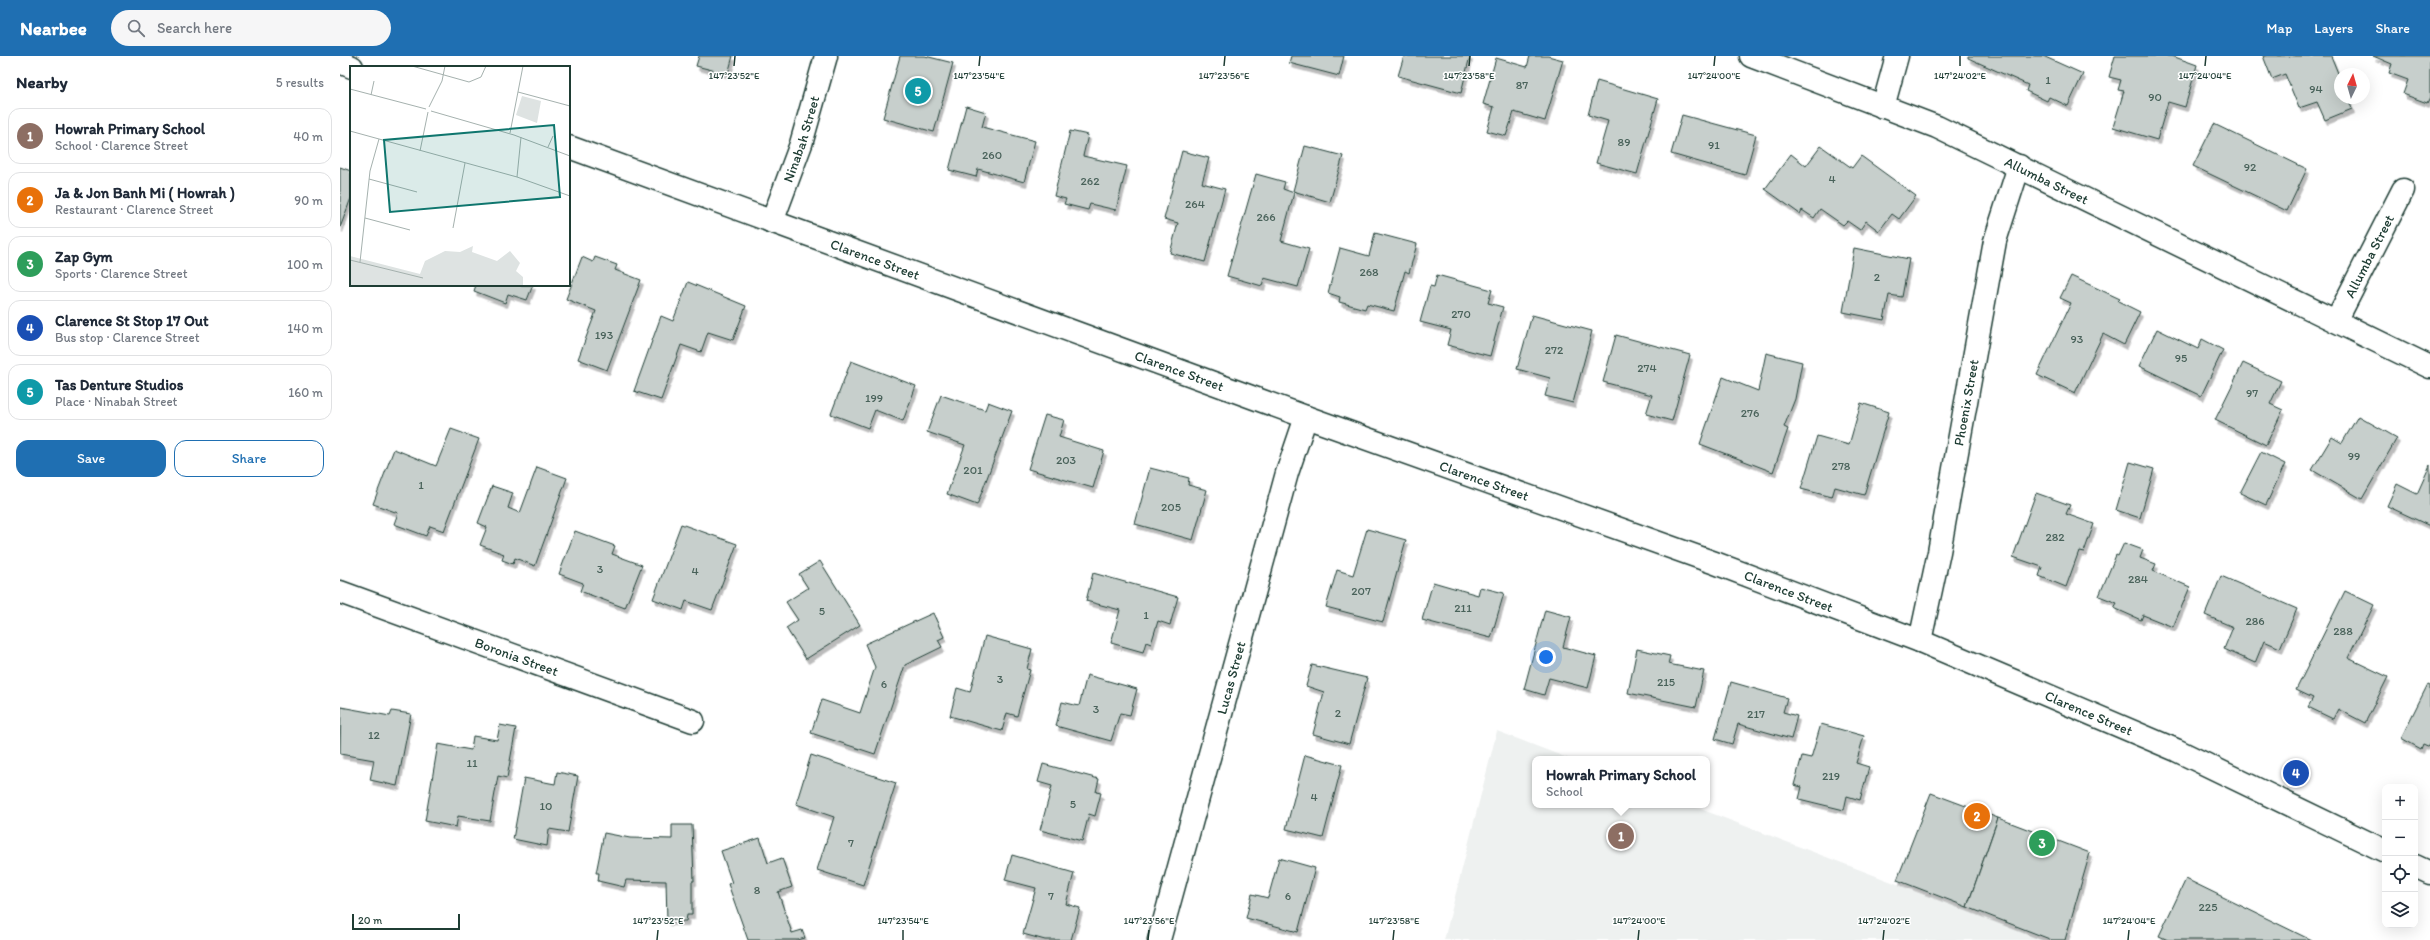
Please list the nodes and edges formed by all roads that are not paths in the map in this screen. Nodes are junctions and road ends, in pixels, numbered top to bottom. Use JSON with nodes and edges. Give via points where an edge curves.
{"nodes":[{"id":1,"x":826,"y":56,"type":"edge"},
{"id":2,"x":1751,"y":56,"type":"edge"},
{"id":3,"x":1897,"y":56,"type":"edge"},
{"id":4,"x":340,"y":62,"type":"edge"},
{"id":5,"x":350,"y":66,"type":"edge"},
{"id":6,"x":1883,"y":107,"type":"junction"},
{"id":7,"x":570,"y":147,"type":"edge"},
{"id":8,"x":2019,"y":166,"type":"junction"},
{"id":9,"x":2404,"y":190,"type":"dead end"},
{"id":10,"x":772,"y":222,"type":"junction"},
{"id":11,"x":2336,"y":321,"type":"junction"},
{"id":12,"x":2430,"y":367,"type":"edge"},
{"id":13,"x":1306,"y":417,"type":"junction"},
{"id":14,"x":340,"y":592,"type":"edge"},
{"id":15,"x":1920,"y":641,"type":"junction"},
{"id":16,"x":693,"y":721,"type":"dead end"},
{"id":17,"x":2382,"y":850,"type":"edge"},
{"id":18,"x":2418,"y":867,"type":"edge"},
{"id":19,"x":2430,"y":873,"type":"edge"},
{"id":20,"x":1159,"y":940,"type":"edge"}],
"edges":[{"from":1,"to":10,"type":"street","name":"Ninabah Street","via":[[801,144]]},
{"from":2,"to":6,"type":"street","name":"Allumba Street"},
{"from":3,"to":6,"type":"street"},
{"from":4,"to":5,"type":"street"},
{"from":6,"to":8,"type":"street","name":"Allumba Street","via":[[1937,127]]},
{"from":7,"to":10,"type":"street","name":"Clarence Street"},
{"from":8,"to":11,"type":"street","name":"Allumba Street"},
{"from":8,"to":15,"type":"street","name":"Phoenix Street","via":[[1995,242],[1939,552]]},
{"from":9,"to":11,"type":"street","name":"Allumba Street"},
{"from":10,"to":13,"type":"street","name":"Clarence Street"},
{"from":11,"to":12,"type":"street","name":"Allumba Street"},
{"from":13,"to":15,"type":"street","name":"Clarence Street","via":[[1715,563]]},
{"from":13,"to":20,"type":"street","name":"Lucas Street","via":[[1287,473]]},
{"from":14,"to":16,"type":"street","name":"Boronia Street"},
{"from":15,"to":17,"type":"street","name":"Clarence Street","via":[[2176,750]]},
{"from":18,"to":19,"type":"street"}]}
